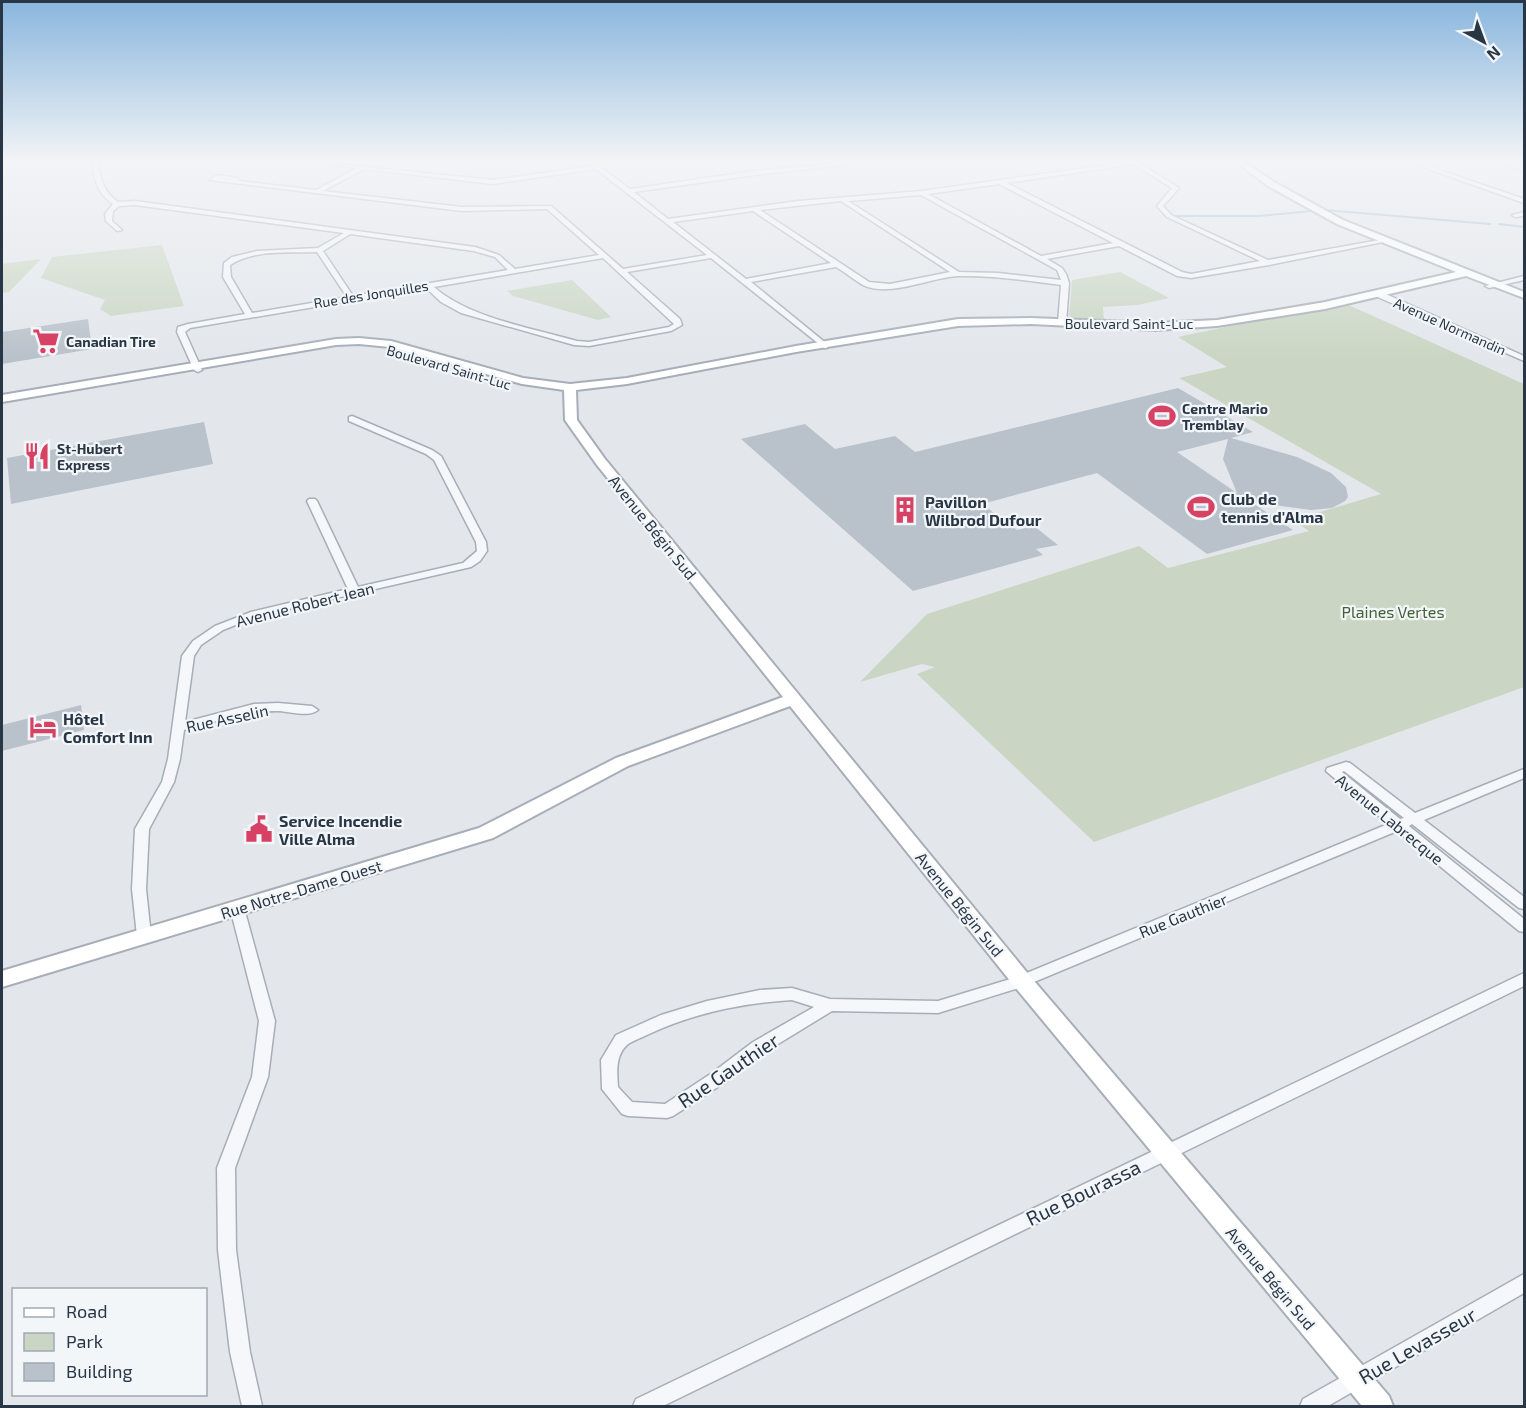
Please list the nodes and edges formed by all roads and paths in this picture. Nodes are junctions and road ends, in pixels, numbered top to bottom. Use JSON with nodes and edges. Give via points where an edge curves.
{"nodes":[{"id":1,"x":114,"y":227,"type":"edge"},
{"id":2,"x":302,"y":227,"type":"edge"},
{"id":3,"x":572,"y":227,"type":"edge"},
{"id":4,"x":675,"y":227,"type":"edge"},
{"id":5,"x":782,"y":227,"type":"edge"},
{"id":6,"x":884,"y":227,"type":"edge"},
{"id":7,"x":984,"y":227,"type":"edge"},
{"id":8,"x":1087,"y":227,"type":"edge"},
{"id":9,"x":1192,"y":227,"type":"edge"},
{"id":10,"x":1354,"y":227,"type":"edge"},
{"id":11,"x":119,"y":230,"type":"dead end"},
{"id":12,"x":348,"y":233,"type":"junction"},
{"id":13,"x":1385,"y":241,"type":"junction"},
{"id":14,"x":1120,"y":244,"type":"junction"},
{"id":15,"x":319,"y":250,"type":"junction"},
{"id":16,"x":605,"y":256,"type":"junction"},
{"id":17,"x":713,"y":256,"type":"junction"},
{"id":18,"x":1041,"y":258,"type":"junction"},
{"id":19,"x":1269,"y":263,"type":"junction"},
{"id":20,"x":839,"y":264,"type":"junction"},
{"id":21,"x":513,"y":271,"type":"junction"},
{"id":22,"x":622,"y":272,"type":"junction"},
{"id":23,"x":957,"y":273,"type":"junction"},
{"id":24,"x":1463,"y":274,"type":"junction"},
{"id":25,"x":1524,"y":278,"type":"edge"},
{"id":26,"x":745,"y":280,"type":"junction"},
{"id":27,"x":1065,"y":283,"type":"junction"},
{"id":28,"x":427,"y":285,"type":"junction"},
{"id":29,"x":1493,"y":285,"type":"junction"},
{"id":30,"x":1376,"y":293,"type":"junction"},
{"id":31,"x":1524,"y":296,"type":"edge"},
{"id":32,"x":351,"y":297,"type":"junction"},
{"id":33,"x":1524,"y":301,"type":"edge"},
{"id":34,"x":249,"y":314,"type":"junction"},
{"id":35,"x":1062,"y":323,"type":"junction"},
{"id":36,"x":824,"y":346,"type":"junction"},
{"id":37,"x":1524,"y":359,"type":"edge"},
{"id":38,"x":196,"y":368,"type":"junction"},
{"id":39,"x":571,"y":391,"type":"junction"},
{"id":40,"x":2,"y":398,"type":"edge"},
{"id":41,"x":2,"y":403,"type":"edge"},
{"id":42,"x":352,"y":419,"type":"dead end"},
{"id":43,"x":312,"y":501,"type":"dead end"},
{"id":44,"x":354,"y":591,"type":"junction"},
{"id":45,"x":793,"y":699,"type":"junction"},
{"id":46,"x":312,"y":710,"type":"dead end"},
{"id":47,"x":178,"y":728,"type":"junction"},
{"id":48,"x":1524,"y":773,"type":"edge"},
{"id":49,"x":1413,"y":819,"type":"junction"},
{"id":50,"x":1398,"y":826,"type":"junction"},
{"id":51,"x":1524,"y":904,"type":"edge"},
{"id":52,"x":237,"y":908,"type":"junction"},
{"id":53,"x":1524,"y":927,"type":"edge"},
{"id":54,"x":144,"y":936,"type":"junction"},
{"id":55,"x":2,"y":979,"type":"edge"},
{"id":56,"x":1524,"y":979,"type":"edge"},
{"id":57,"x":1022,"y":981,"type":"junction"},
{"id":58,"x":830,"y":1005,"type":"junction"},
{"id":59,"x":1165,"y":1152,"type":"junction"},
{"id":60,"x":1524,"y":1283,"type":"edge"},
{"id":61,"x":1356,"y":1380,"type":"junction"},
{"id":62,"x":252,"y":1407,"type":"edge"},
{"id":63,"x":643,"y":1407,"type":"edge"},
{"id":64,"x":1311,"y":1407,"type":"edge"},
{"id":65,"x":1378,"y":1407,"type":"edge"}],
"edges":[{"from":1,"to":11,"type":"street"},
{"from":2,"to":12,"type":"street"},
{"from":3,"to":16,"type":"street"},
{"from":4,"to":17,"type":"street"},
{"from":5,"to":20,"type":"street"},
{"from":6,"to":23,"type":"street"},
{"from":7,"to":18,"type":"street"},
{"from":8,"to":14,"type":"street"},
{"from":9,"to":19,"type":"street"},
{"from":10,"to":13,"type":"street"},
{"from":12,"to":15,"type":"street"},
{"from":12,"to":21,"type":"street","via":[[488,252]]},
{"from":13,"to":19,"type":"street"},
{"from":13,"to":24,"type":"street"},
{"from":14,"to":18,"type":"street"},
{"from":14,"to":19,"type":"street","via":[[1191,276]]},
{"from":15,"to":32,"type":"street"},
{"from":15,"to":34,"type":"street","via":[[245,256],[226,264],[227,277]]},
{"from":16,"to":21,"type":"street","name":"Rue des Jonquilles"},
{"from":16,"to":22,"type":"street"},
{"from":17,"to":22,"type":"street"},
{"from":17,"to":26,"type":"street"},
{"from":18,"to":27,"type":"street","via":[[1060,269]]},
{"from":20,"to":23,"type":"street","via":[[877,287]]},
{"from":20,"to":26,"type":"street"},
{"from":21,"to":28,"type":"street","name":"Rue des Jonquilles"},
{"from":22,"to":28,"type":"street","via":[[678,325],[589,344],[577,343],[464,311]]},
{"from":23,"to":27,"type":"street"},
{"from":24,"to":29,"type":"street"},
{"from":24,"to":30,"type":"street","name":"Boulevard Saint-Luc"},
{"from":25,"to":29,"type":"street"},
{"from":26,"to":36,"type":"street"},
{"from":27,"to":35,"type":"street"},
{"from":28,"to":32,"type":"street","name":"Rue des Jonquilles"},
{"from":29,"to":31,"type":"street"},
{"from":29,"to":33,"type":"street"},
{"from":30,"to":35,"type":"street","name":"Boulevard Saint-Luc","via":[[1274,315],[1180,326]]},
{"from":30,"to":37,"type":"street","name":"Avenue Normandin"},
{"from":32,"to":34,"type":"street","name":"Rue des Jonquilles"},
{"from":34,"to":38,"type":"street","name":"Rue des Jonquilles","via":[[181,329]]},
{"from":35,"to":36,"type":"street","name":"Boulevard Saint-Luc","via":[[980,321]]},
{"from":36,"to":39,"type":"street","name":"Boulevard Saint-Luc","via":[[806,354],[636,388]]},
{"from":38,"to":39,"type":"street","name":"Boulevard Saint-Luc","via":[[336,346],[369,346],[516,386]]},
{"from":38,"to":40,"type":"street","name":"Boulevard Saint-Luc"},
{"from":38,"to":41,"type":"street","name":"Boulevard Saint-Luc"},
{"from":39,"to":45,"type":"street","name":"Avenue Bégin Sud","via":[[571,420],[600,462]]},
{"from":42,"to":44,"type":"street","name":"Avenue Robert Jean","via":[[438,458],[482,551],[467,565]]},
{"from":43,"to":44,"type":"street"},
{"from":44,"to":47,"type":"street","name":"Avenue Robert Jean","via":[[255,614],[219,628],[197,643],[188,656]]},
{"from":45,"to":52,"type":"street","name":"Rue Notre-Dame Ouest","via":[[622,762],[486,833]]},
{"from":45,"to":57,"type":"street","name":"Avenue Bégin Sud"},
{"from":46,"to":47,"type":"street","name":"Rue Asselin","via":[[254,708]]},
{"from":47,"to":54,"type":"street","name":"Avenue Robert Jean","via":[[168,782],[142,829],[139,889]]},
{"from":48,"to":49,"type":"street","name":"Rue Gauthier"},
{"from":49,"to":50,"type":"street","name":"Rue Gauthier"},
{"from":49,"to":50,"type":"street","name":"Avenue Labrecque","via":[[1346,766],[1332,771]]},
{"from":49,"to":51,"type":"street","name":"Avenue Labrecque"},
{"from":50,"to":53,"type":"street","name":"Avenue Labrecque"},
{"from":50,"to":57,"type":"street","name":"Rue Gauthier"},
{"from":52,"to":54,"type":"street","name":"Rue Notre-Dame Ouest"},
{"from":52,"to":62,"type":"street","via":[[267,1021],[260,1077],[226,1168],[227,1250],[240,1352]]},
{"from":54,"to":55,"type":"street","name":"Rue Notre-Dame Ouest"},
{"from":56,"to":59,"type":"street","name":"Rue Bourassa"},
{"from":57,"to":58,"type":"street","name":"Rue Gauthier","via":[[938,1006]]},
{"from":57,"to":59,"type":"street","name":"Avenue Bégin Sud"},
{"from":58,"to":58,"type":"street","name":"Rue Gauthier","via":[[792,994],[760,996],[667,1019],[622,1040],[609,1060],[610,1089],[628,1109],[667,1111],[759,1047]]},
{"from":59,"to":61,"type":"street","name":"Avenue Bégin Sud"},
{"from":59,"to":63,"type":"street","name":"Rue Bourassa"},
{"from":60,"to":61,"type":"street","name":"Rue Levasseur"},
{"from":61,"to":64,"type":"street","name":"Rue Levasseur"},
{"from":61,"to":65,"type":"street","name":"Avenue Bégin Sud"}]}
